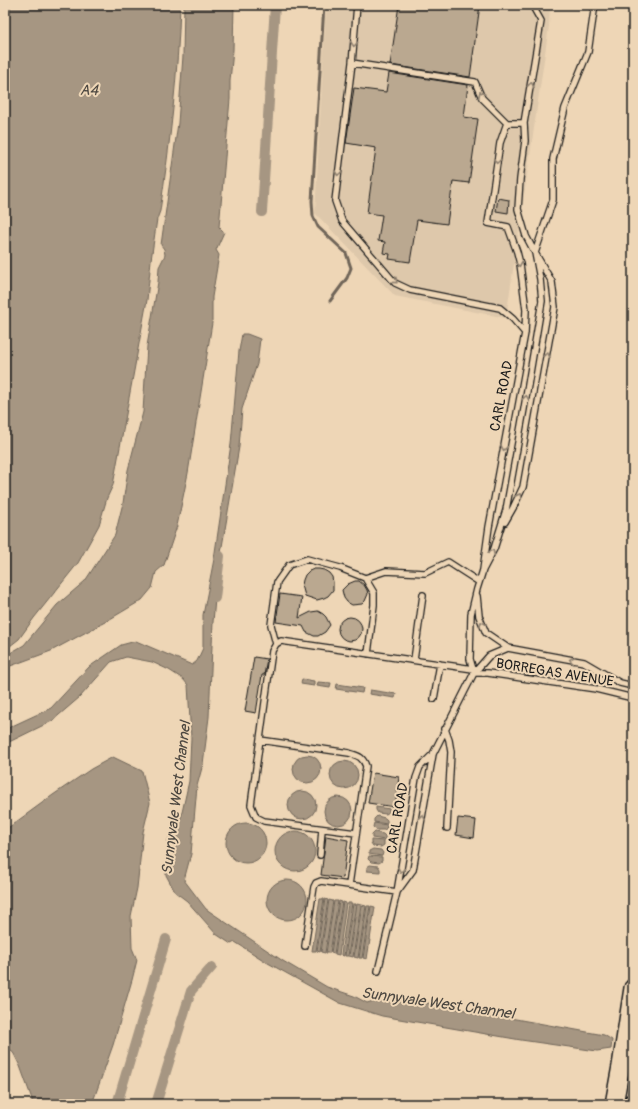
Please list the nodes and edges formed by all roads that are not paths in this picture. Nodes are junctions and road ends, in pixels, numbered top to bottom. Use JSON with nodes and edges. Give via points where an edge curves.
{"nodes":[{"id":1,"x":357,"y":5,"type":"edge"},
{"id":2,"x":532,"y":5,"type":"edge"},
{"id":3,"x":592,"y":5,"type":"edge"},
{"id":4,"x":598,"y":5,"type":"edge"},
{"id":5,"x":594,"y":11,"type":"junction"},
{"id":6,"x":352,"y":63,"type":"junction"},
{"id":7,"x":507,"y":123,"type":"junction"},
{"id":8,"x":524,"y":123,"type":"junction"},
{"id":9,"x":535,"y":253,"type":"junction"},
{"id":10,"x":525,"y":333,"type":"junction"},
{"id":11,"x":500,"y":530,"type":"junction"},
{"id":12,"x":484,"y":570,"type":"junction"},
{"id":13,"x":365,"y":578,"type":"junction"},
{"id":14,"x":479,"y":582,"type":"junction"},
{"id":15,"x":477,"y":589,"type":"junction"},
{"id":16,"x":423,"y":595,"type":"dead end"},
{"id":17,"x":276,"y":644,"type":"junction"},
{"id":18,"x":508,"y":648,"type":"junction"},
{"id":19,"x":368,"y":654,"type":"junction"},
{"id":20,"x":414,"y":660,"type":"junction"},
{"id":21,"x":440,"y":664,"type":"junction"},
{"id":22,"x":473,"y":671,"type":"junction"},
{"id":23,"x":633,"y":686,"type":"edge"},
{"id":24,"x":633,"y":698,"type":"edge"},
{"id":25,"x":434,"y":699,"type":"dead end"},
{"id":26,"x":445,"y":730,"type":"junction"},
{"id":27,"x":260,"y":740,"type":"junction"},
{"id":28,"x":433,"y":754,"type":"junction"},
{"id":29,"x":447,"y":828,"type":"dead end"},
{"id":30,"x":322,"y":829,"type":"junction"},
{"id":31,"x":356,"y":833,"type":"junction"},
{"id":32,"x":320,"y":855,"type":"dead end"},
{"id":33,"x":349,"y":885,"type":"junction"},
{"id":34,"x":397,"y":892,"type":"junction"},
{"id":35,"x":305,"y":946,"type":"dead end"},
{"id":36,"x":378,"y":971,"type":"dead end"},
{"id":37,"x":633,"y":988,"type":"edge"},
{"id":38,"x":623,"y":1102,"type":"edge"}],
"edges":[{"from":1,"to":6,"type":"lane","one_way":true},
{"from":8,"to":2,"type":"lane","name":"CARL ROAD","one_way":true,"via":[[541,21]]},
{"from":3,"to":5,"type":"lane"},
{"from":4,"to":5,"type":"lane"},
{"from":5,"to":9,"type":"lane","via":[[588,52],[565,108],[553,159],[553,200]]},
{"from":7,"to":6,"type":"lane","one_way":true,"via":[[482,98],[475,82]]},
{"from":6,"to":10,"type":"lane","one_way":true,"via":[[335,201],[342,221],[395,283],[410,290],[500,308]]},
{"from":7,"to":8,"type":"lane"},
{"from":7,"to":10,"type":"lane","name":"CARL ROAD","one_way":true,"via":[[500,143],[488,223],[508,227],[517,252],[526,310]]},
{"from":8,"to":9,"type":"lane","name":"CARL ROAD","via":[[525,141],[518,209],[526,236]]},
{"from":11,"to":9,"type":"lane","name":"CARL ROAD","one_way":true,"via":[[506,510],[542,301]]},
{"from":11,"to":9,"type":"lane","name":"CARL ROAD","one_way":true,"via":[[523,487],[555,307],[552,282]]},
{"from":10,"to":12,"type":"lane","name":"CARL ROAD","one_way":true,"via":[[489,527]]},
{"from":12,"to":11,"type":"lane","name":"CARL ROAD","one_way":true},
{"from":12,"to":14,"type":"lane","name":"CARL ROAD"},
{"from":13,"to":14,"type":"lane","via":[[386,571],[425,573],[448,562]]},
{"from":13,"to":17,"type":"lane","via":[[307,559],[289,565],[277,582],[271,625]]},
{"from":13,"to":19,"type":"lane","via":[[374,593]]},
{"from":14,"to":15,"type":"lane","name":"CARL ROAD"},
{"from":18,"to":15,"type":"lane","name":"BORREGAS AVENUE","one_way":true,"via":[[486,633],[479,616]]},
{"from":15,"to":22,"type":"lane","name":"CARL ROAD","via":[[471,614],[470,659]]},
{"from":16,"to":20,"type":"lane"},
{"from":17,"to":19,"type":"lane","name":"BORREGAS AVENUE","via":[[281,641]]},
{"from":17,"to":27,"type":"lane","via":[[272,651]]},
{"from":18,"to":22,"type":"lane","via":[[490,656]]},
{"from":23,"to":18,"type":"lane","name":"BORREGAS AVENUE","one_way":true,"via":[[620,683],[584,662]]},
{"from":19,"to":20,"type":"lane","name":"BORREGAS AVENUE"},
{"from":20,"to":21,"type":"lane","name":"BORREGAS AVENUE"},
{"from":21,"to":22,"type":"lane","name":"BORREGAS AVENUE"},
{"from":21,"to":25,"type":"lane"},
{"from":22,"to":24,"type":"lane","name":"BORREGAS AVENUE","via":[[596,689]]},
{"from":22,"to":26,"type":"lane","name":"CARL ROAD"},
{"from":26,"to":28,"type":"lane","name":"CARL ROAD"},
{"from":26,"to":29,"type":"lane","via":[[451,752]]},
{"from":27,"to":30,"type":"lane","via":[[251,805],[256,817],[264,821]]},
{"from":27,"to":31,"type":"lane","via":[[349,753],[363,760],[366,766]]},
{"from":34,"to":28,"type":"lane","name":"CARL ROAD","one_way":true,"via":[[413,870]]},
{"from":28,"to":34,"type":"lane","name":"CARL ROAD","one_way":true,"via":[[420,767],[416,778]]},
{"from":30,"to":31,"type":"lane"},
{"from":30,"to":32,"type":"lane"},
{"from":31,"to":33,"type":"lane"},
{"from":33,"to":34,"type":"lane"},
{"from":33,"to":35,"type":"lane","via":[[321,881],[316,883]]},
{"from":34,"to":36,"type":"lane","name":"CARL ROAD"},
{"from":37,"to":38,"type":"main road","via":[[621,1066]]}]}
